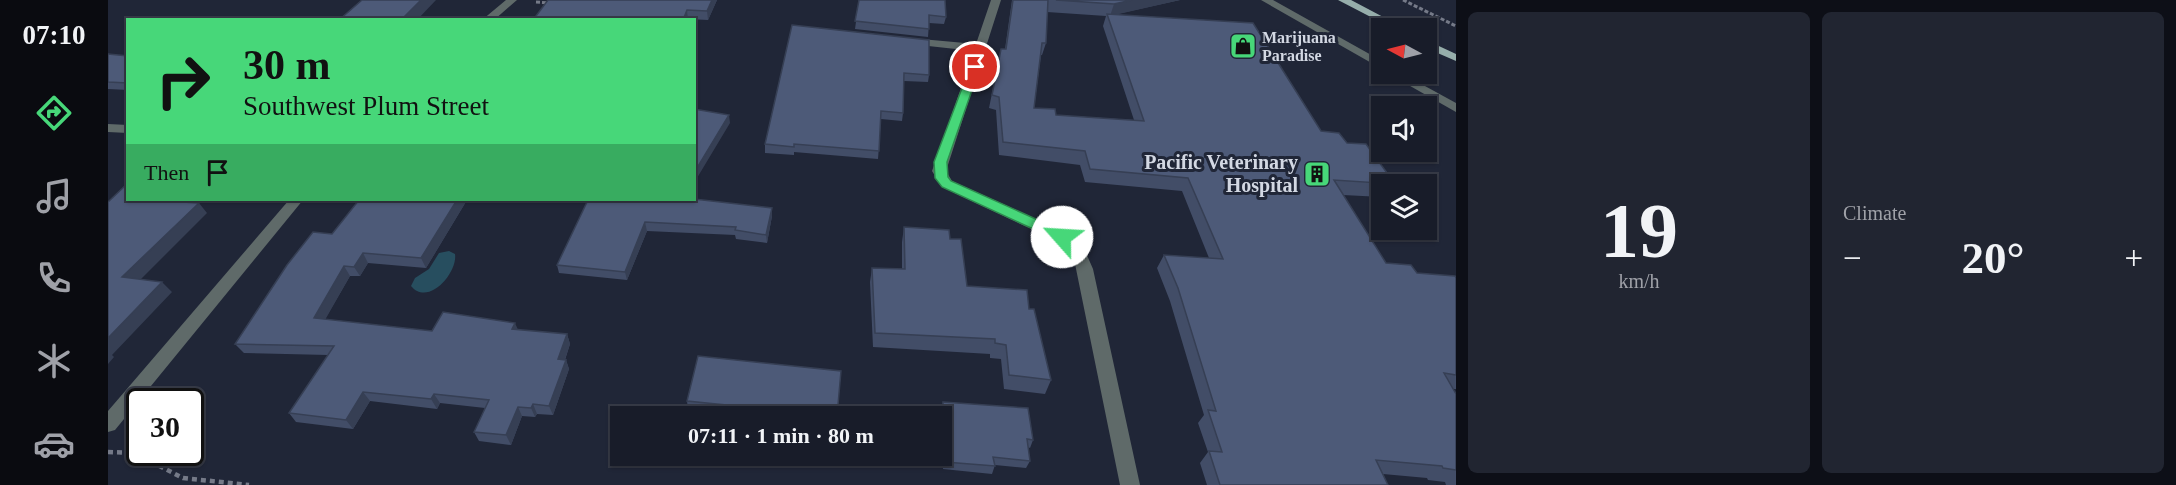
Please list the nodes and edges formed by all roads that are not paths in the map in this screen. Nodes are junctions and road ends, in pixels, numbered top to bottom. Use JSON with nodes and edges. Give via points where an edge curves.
{"nodes":[{"id":1,"x":512,"y":0,"type":"edge"},
{"id":2,"x":996,"y":0,"type":"edge"},
{"id":3,"x":1266,"y":0,"type":"edge"},
{"id":4,"x":1343,"y":0,"type":"edge"},
{"id":5,"x":490,"y":18,"type":"edge"},
{"id":6,"x":1379,"y":18,"type":"edge"},
{"id":7,"x":903,"y":40,"type":"edge"},
{"id":8,"x":981,"y":48,"type":"junction"},
{"id":9,"x":1437,"y":48,"type":"edge"},
{"id":10,"x":1456,"y":58,"type":"edge"},
{"id":11,"x":1371,"y":60,"type":"edge"},
{"id":12,"x":1413,"y":84,"type":"edge"},
{"id":13,"x":1456,"y":108,"type":"edge"},
{"id":14,"x":108,"y":128,"type":"edge"},
{"id":15,"x":126,"y":129,"type":"edge"},
{"id":16,"x":295,"y":201,"type":"edge"},
{"id":17,"x":108,"y":424,"type":"edge"},
{"id":18,"x":1130,"y":485,"type":"edge"}],
"edges":[{"from":1,"to":5,"type":"street"},
{"from":2,"to":8,"type":"street"},
{"from":3,"to":11,"type":"street"},
{"from":4,"to":6,"type":"main road"},
{"from":7,"to":8,"type":"street"},
{"from":8,"to":18,"type":"street","via":[[940,162],[942,178],[947,184],[1053,231],[1081,257]]},
{"from":9,"to":10,"type":"main road"},
{"from":12,"to":13,"type":"street"},
{"from":14,"to":15,"type":"street"},
{"from":16,"to":17,"type":"street"}]}
